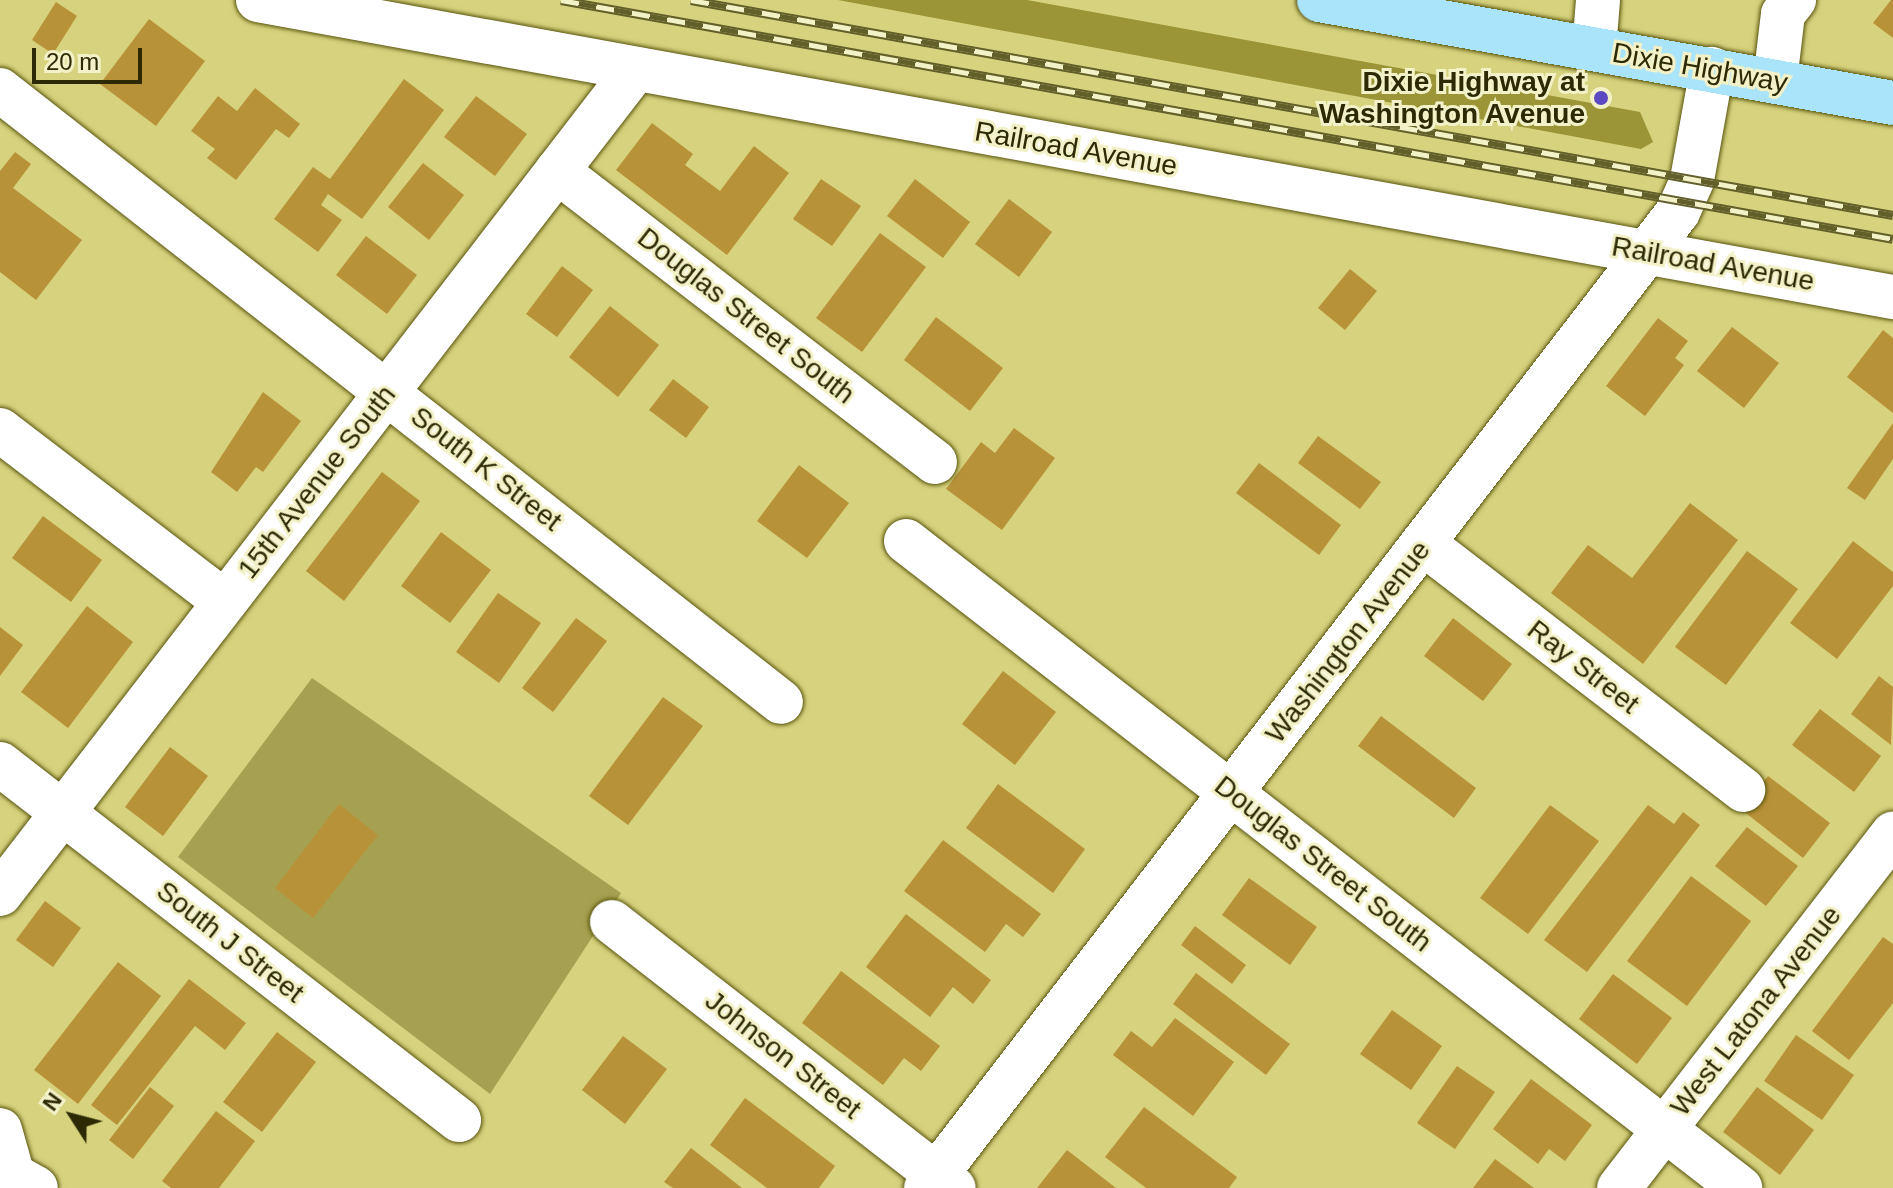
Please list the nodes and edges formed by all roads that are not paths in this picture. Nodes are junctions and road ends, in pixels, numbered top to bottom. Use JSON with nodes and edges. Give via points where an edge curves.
{"nodes":[{"id":1,"x":258,"y":0,"type":"edge"},
{"id":2,"x":1319,"y":0,"type":"edge"},
{"id":3,"x":1598,"y":0,"type":"edge"},
{"id":4,"x":1794,"y":0,"type":"edge"},
{"id":5,"x":1594,"y":49,"type":"junction"},
{"id":6,"x":1712,"y":69,"type":"junction"},
{"id":7,"x":635,"y":70,"type":"junction"},
{"id":8,"x":1775,"y":81,"type":"junction"},
{"id":9,"x":0,"y":90,"type":"edge"},
{"id":10,"x":1893,"y":103,"type":"edge"},
{"id":11,"x":557,"y":171,"type":"junction"},
{"id":12,"x":1647,"y":253,"type":"junction"},
{"id":13,"x":1893,"y":297,"type":"edge"},
{"id":14,"x":388,"y":391,"type":"junction"},
{"id":15,"x":0,"y":430,"type":"edge"},
{"id":16,"x":935,"y":462,"type":"dead end"},
{"id":17,"x":906,"y":541,"type":"dead end"},
{"id":18,"x":1424,"y":544,"type":"junction"},
{"id":19,"x":225,"y":602,"type":"junction"},
{"id":20,"x":781,"y":702,"type":"dead end"},
{"id":21,"x":0,"y":764,"type":"edge"},
{"id":22,"x":1743,"y":790,"type":"dead end"},
{"id":23,"x":1231,"y":793,"type":"junction"},
{"id":24,"x":63,"y":812,"type":"junction"},
{"id":25,"x":1893,"y":834,"type":"edge"},
{"id":26,"x":0,"y":894,"type":"edge"},
{"id":27,"x":612,"y":922,"type":"dead end"},
{"id":28,"x":459,"y":1120,"type":"dead end"},
{"id":29,"x":1665,"y":1129,"type":"junction"},
{"id":30,"x":939,"y":1183,"type":"edge"},
{"id":31,"x":1619,"y":1188,"type":"edge"},
{"id":32,"x":1740,"y":1188,"type":"edge"}],
"edges":[{"from":1,"to":7,"type":"street","name":"Railroad Avenue"},
{"from":2,"to":5,"type":"main road","name":"Dixie Highway"},
{"from":3,"to":5,"type":"street"},
{"from":4,"to":8,"type":"street","via":[[1783,14]]},
{"from":5,"to":6,"type":"main road","name":"Dixie Highway"},
{"from":6,"to":8,"type":"main road","name":"Dixie Highway"},
{"from":6,"to":12,"type":"street","name":"Washington Avenue","via":[[1692,180]]},
{"from":7,"to":11,"type":"street","name":"15th Avenue South"},
{"from":7,"to":12,"type":"street","name":"Railroad Avenue"},
{"from":8,"to":10,"type":"main road","name":"Dixie Highway"},
{"from":9,"to":14,"type":"street","name":"South K Street"},
{"from":11,"to":14,"type":"street","name":"15th Avenue South"},
{"from":11,"to":16,"type":"street","name":"Douglas Street South"},
{"from":12,"to":13,"type":"street","name":"Railroad Avenue"},
{"from":12,"to":18,"type":"street","name":"Washington Avenue"},
{"from":14,"to":19,"type":"street","name":"15th Avenue South"},
{"from":14,"to":20,"type":"street","name":"South K Street"},
{"from":15,"to":19,"type":"street"},
{"from":17,"to":23,"type":"street","name":"Douglas Street South"},
{"from":18,"to":22,"type":"street","name":"Ray Street"},
{"from":18,"to":23,"type":"street","name":"Washington Avenue"},
{"from":19,"to":24,"type":"street","name":"15th Avenue South"},
{"from":21,"to":24,"type":"street","name":"South J Street"},
{"from":23,"to":29,"type":"street","name":"Douglas Street South"},
{"from":23,"to":30,"type":"street","name":"Washington Avenue"},
{"from":24,"to":26,"type":"street","name":"15th Avenue South"},
{"from":24,"to":28,"type":"street","name":"South J Street"},
{"from":25,"to":29,"type":"street","name":"West Latona Avenue"},
{"from":27,"to":30,"type":"street","name":"Johnson Street"},
{"from":29,"to":31,"type":"street","name":"West Latona Avenue"},
{"from":29,"to":32,"type":"street","name":"Douglas Street South"}]}
